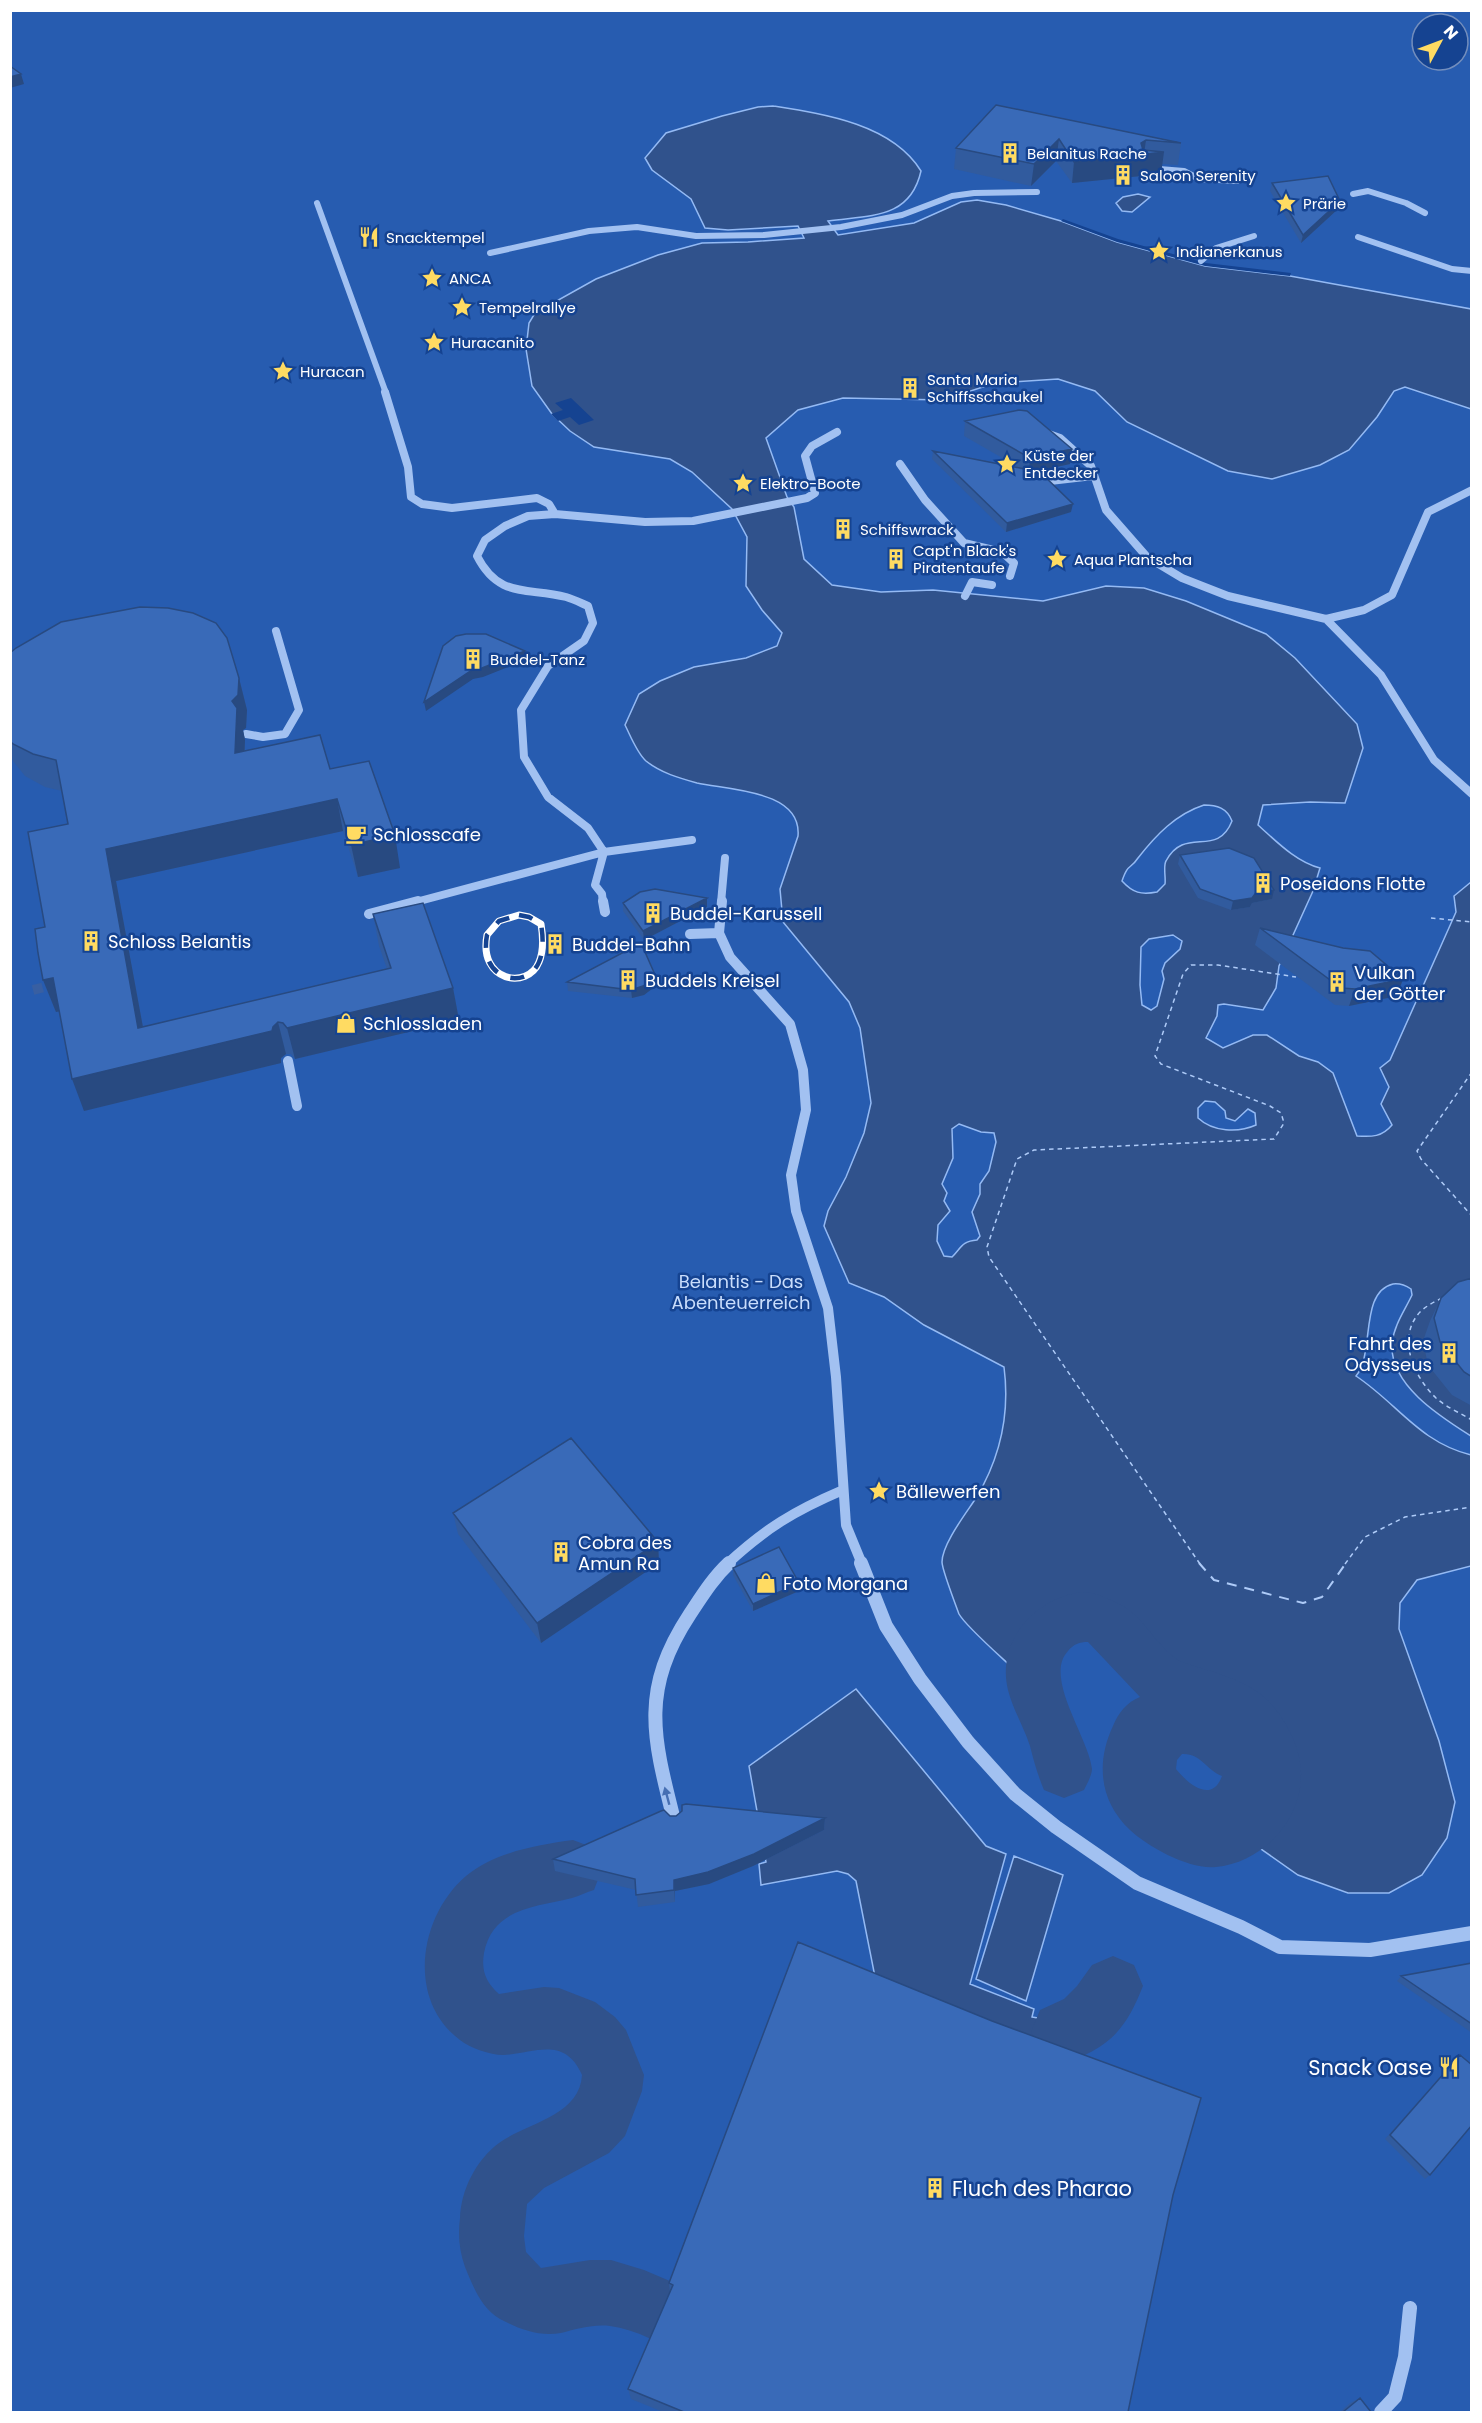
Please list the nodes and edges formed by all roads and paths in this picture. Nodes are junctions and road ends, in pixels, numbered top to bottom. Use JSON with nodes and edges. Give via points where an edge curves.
{"nodes":[{"id":1,"x":1142,"y":167,"type":"edge"},
{"id":2,"x":1238,"y":181,"type":"dead end"},
{"id":3,"x":1037,"y":192,"type":"edge"},
{"id":4,"x":1353,"y":194,"type":"dead end"},
{"id":5,"x":317,"y":203,"type":"dead end"},
{"id":6,"x":1425,"y":213,"type":"dead end"},
{"id":7,"x":1254,"y":236,"type":"dead end"},
{"id":8,"x":1358,"y":237,"type":"dead end"},
{"id":9,"x":490,"y":253,"type":"dead end"},
{"id":10,"x":1201,"y":261,"type":"dead end"},
{"id":11,"x":1472,"y":271,"type":"edge"},
{"id":12,"x":1037,"y":427,"type":"edge"},
{"id":13,"x":837,"y":432,"type":"dead end"},
{"id":14,"x":900,"y":464,"type":"dead end"},
{"id":15,"x":1093,"y":476,"type":"junction"},
{"id":16,"x":1050,"y":482,"type":"edge"},
{"id":17,"x":1472,"y":490,"type":"edge"},
{"id":18,"x":555,"y":514,"type":"junction"},
{"id":19,"x":1011,"y":576,"type":"dead end"},
{"id":20,"x":992,"y":585,"type":"dead end"},
{"id":21,"x":965,"y":596,"type":"dead end"},
{"id":22,"x":1326,"y":619,"type":"junction"},
{"id":23,"x":276,"y":631,"type":"dead end"},
{"id":24,"x":246,"y":734,"type":"dead end"},
{"id":25,"x":1472,"y":794,"type":"edge"},
{"id":26,"x":692,"y":840,"type":"dead end"},
{"id":27,"x":604,"y":852,"type":"junction"},
{"id":28,"x":725,"y":858,"type":"dead end"},
{"id":29,"x":605,"y":912,"type":"dead end"},
{"id":30,"x":369,"y":914,"type":"dead end"},
{"id":31,"x":719,"y":933,"type":"junction"},
{"id":32,"x":690,"y":934,"type":"dead end"},
{"id":33,"x":288,"y":1061,"type":"edge"},
{"id":34,"x":297,"y":1106,"type":"dead end"},
{"id":35,"x":843,"y":1490,"type":"junction"},
{"id":36,"x":674,"y":1820,"type":"edge"},
{"id":37,"x":1472,"y":1933,"type":"edge"},
{"id":38,"x":1410,"y":2308,"type":"dead end"},
{"id":39,"x":1381,"y":2412,"type":"edge"}],
"edges":[{"from":1,"to":2,"type":"street","via":[[1185,171],[1200,179]]},
{"from":3,"to":9,"type":"street","via":[[952,196],[902,215],[797,232],[696,236],[637,227],[589,231]]},
{"from":4,"to":6,"type":"street","via":[[1368,191]]},
{"from":5,"to":18,"type":"street","via":[[388,399],[408,467],[411,497],[419,505],[436,508],[543,498]]},
{"from":7,"to":10,"type":"street","via":[[1216,249]]},
{"from":8,"to":11,"type":"street","via":[[1452,269]]},
{"from":12,"to":15,"type":"street","via":[[1060,438],[1091,466]]},
{"from":13,"to":18,"type":"street","via":[[812,446],[805,456],[815,493],[807,498],[693,521],[645,522]]},
{"from":14,"to":19,"type":"street","via":[[925,500],[964,543],[1002,552],[1014,564]]},
{"from":15,"to":16,"type":"street"},
{"from":15,"to":22,"type":"street","via":[[1106,510],[1136,547],[1182,578],[1228,596]]},
{"from":17,"to":22,"type":"street","via":[[1428,512],[1392,595],[1364,610]]},
{"from":18,"to":27,"type":"street","via":[[528,516],[505,526],[485,540],[477,556],[496,582],[514,590],[566,597],[588,606],[593,623],[584,641],[548,666],[522,710],[524,758],[548,797],[588,828]]},
{"from":20,"to":21,"type":"street","via":[[972,582]]},
{"from":22,"to":25,"type":"street","via":[[1381,675],[1434,760]]},
{"from":23,"to":24,"type":"street","via":[[298,710],[285,734]]},
{"from":26,"to":27,"type":"street"},
{"from":27,"to":29,"type":"street","via":[[595,885],[602,894]]},
{"from":27,"to":30,"type":"street"},
{"from":28,"to":31,"type":"street"},
{"from":31,"to":32,"type":"street"},
{"from":31,"to":35,"type":"street","via":[[730,957],[790,1024],[803,1070],[806,1110],[791,1175],[795,1211],[828,1308]]},
{"from":33,"to":34,"type":"street"},
{"from":36,"to":35,"type":"street","one_way":true,"via":[[657,1752],[655,1695],[672,1642],[716,1575],[754,1539],[797,1509]]},
{"from":35,"to":37,"type":"street","via":[[846,1525],[886,1626],[968,1742],[1015,1794],[1056,1827],[1137,1883],[1280,1947],[1370,1950]]},
{"from":38,"to":39,"type":"street","via":[[1405,2357],[1395,2397]]}]}
